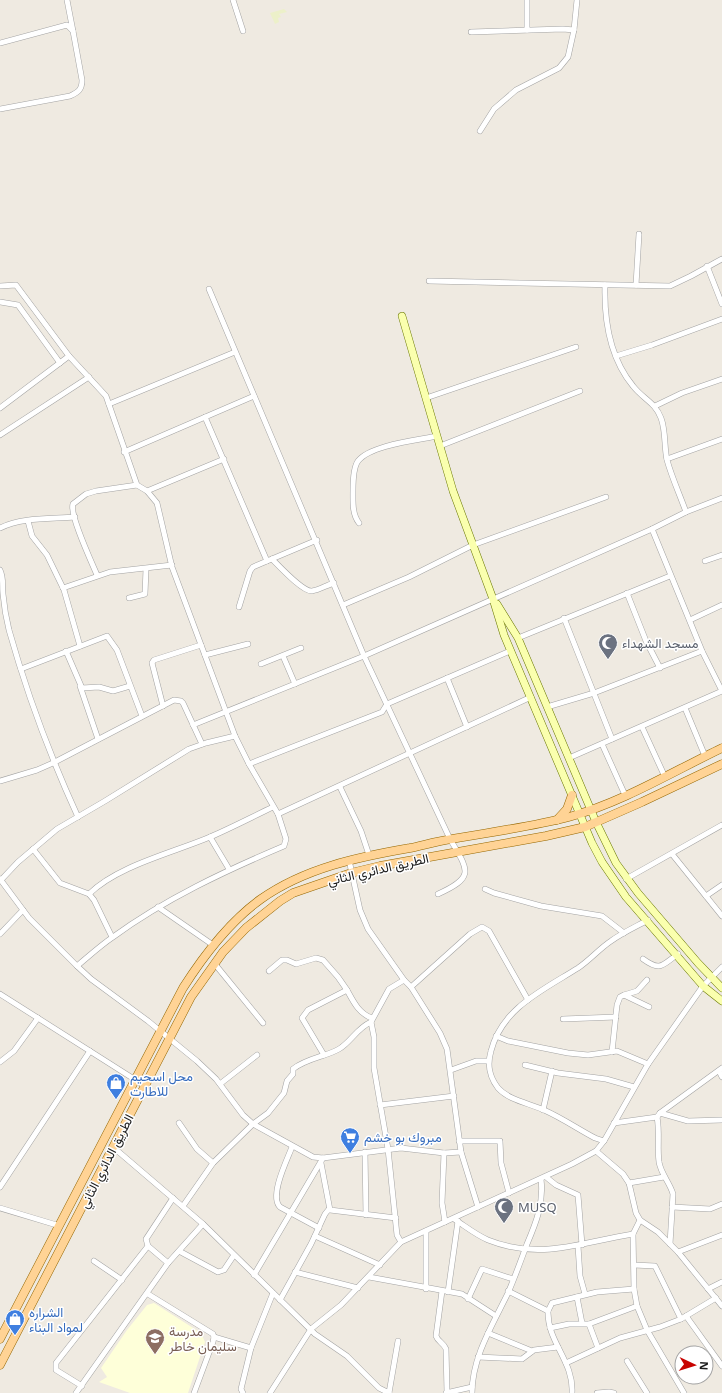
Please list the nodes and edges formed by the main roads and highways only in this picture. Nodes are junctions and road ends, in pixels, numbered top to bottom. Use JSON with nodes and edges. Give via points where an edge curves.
{"nodes":[{"id":1,"x":722,"y":748,"type":"edge"},
{"id":2,"x":722,"y":764,"type":"edge"},
{"id":3,"x":572,"y":795,"type":"road end"},
{"id":4,"x":557,"y":820,"type":"junction"},
{"id":5,"x":0,"y":1339,"type":"edge"},
{"id":6,"x":0,"y":1365,"type":"edge"}],
"edges":[{"from":1,"to":4,"type":"main road","name":"الطريق الدائري الثاني","via":[[625,795]]},
{"from":2,"to":6,"type":"main road","name":"الطريق الدائري الثاني","via":[[585,827],[351,873],[318,884],[280,901],[246,928],[214,963],[191,997]]},
{"from":3,"to":4,"type":"main road","via":[[566,809]]},
{"from":4,"to":5,"type":"main road","name":"الطريق الدائري الثاني","via":[[349,860],[313,872],[278,888],[244,914],[213,945],[183,988]]}]}
